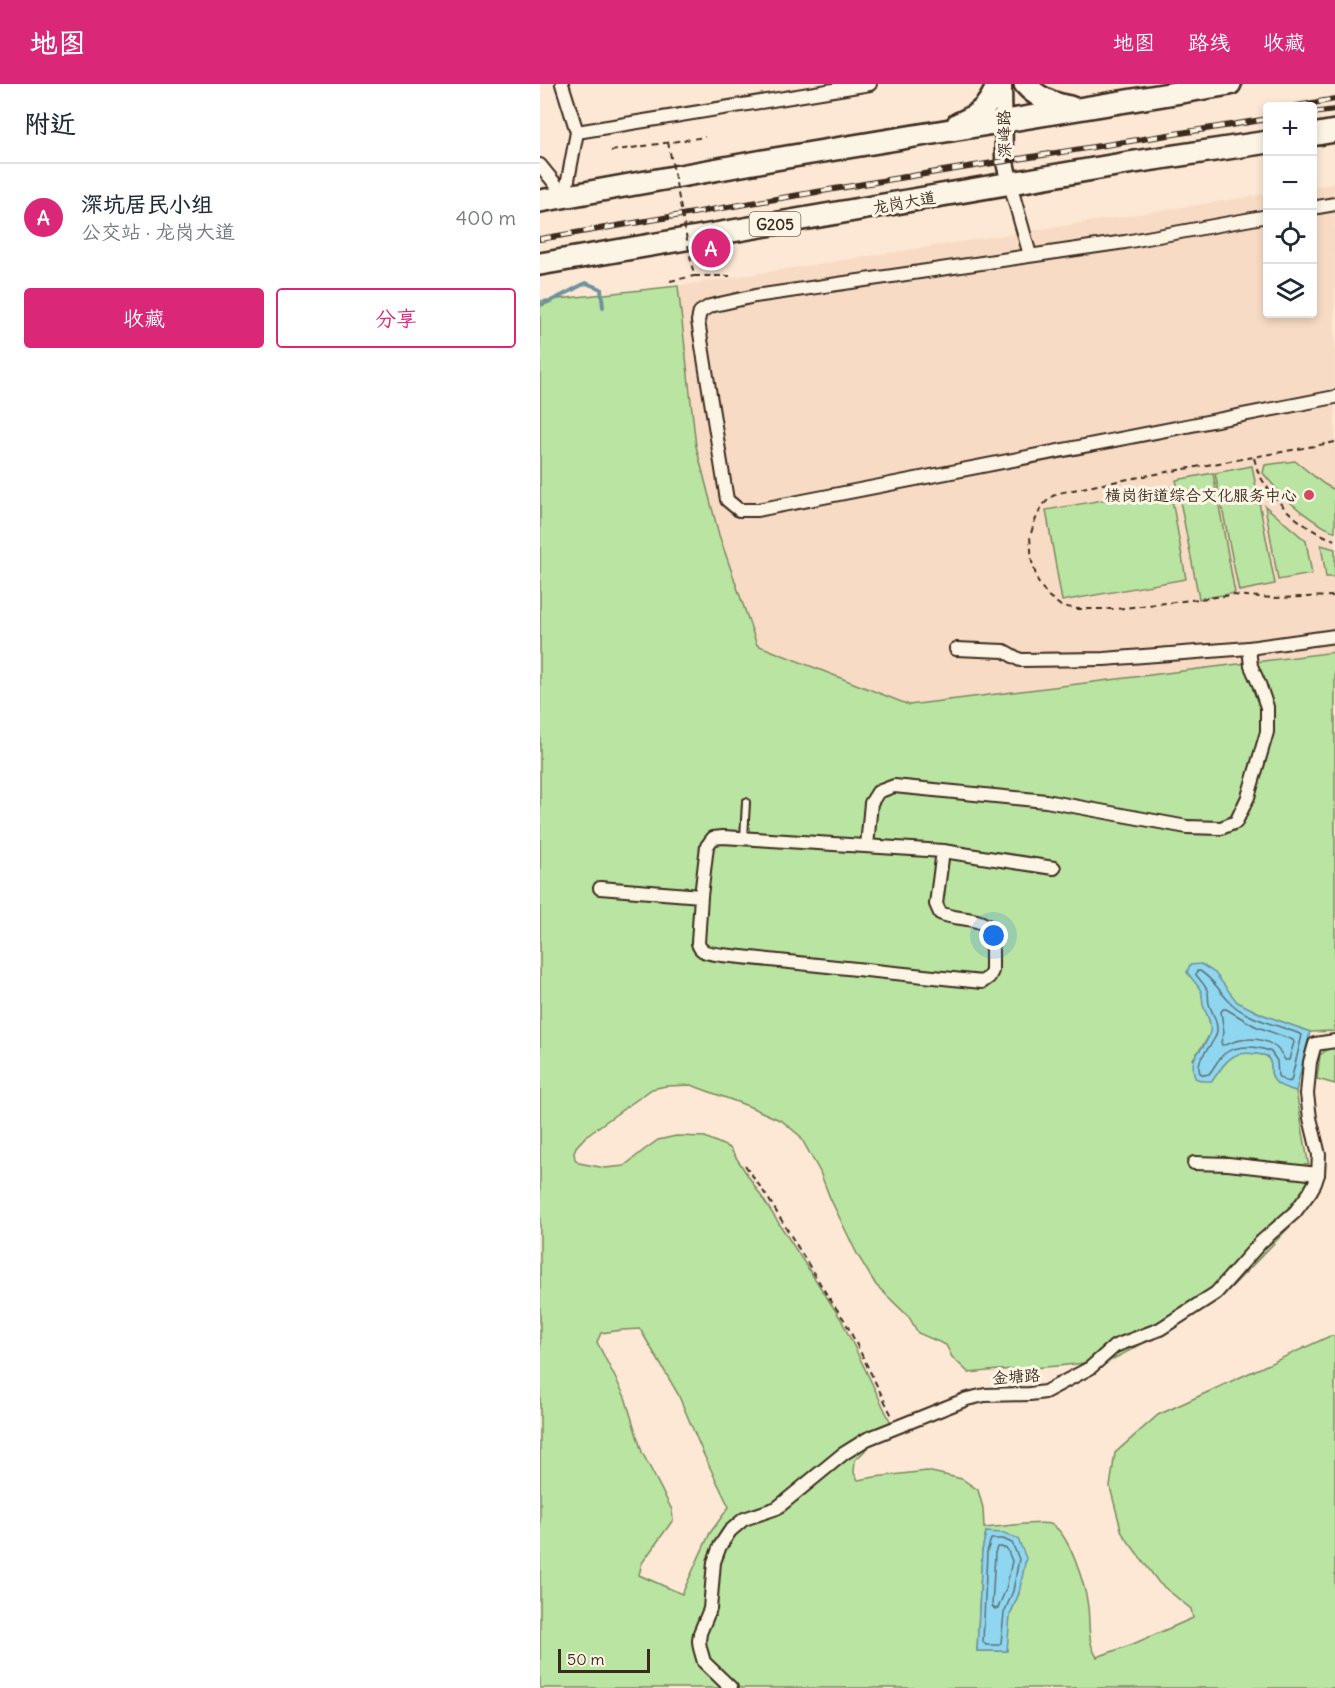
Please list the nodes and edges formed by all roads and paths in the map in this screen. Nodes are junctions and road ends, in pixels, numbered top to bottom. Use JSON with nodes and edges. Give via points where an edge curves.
{"nodes":[{"id":1,"x":562,"y":84,"type":"edge"},
{"id":2,"x":870,"y":84,"type":"edge"},
{"id":3,"x":998,"y":84,"type":"edge"},
{"id":4,"x":1003,"y":84,"type":"edge"},
{"id":5,"x":1014,"y":84,"type":"edge"},
{"id":6,"x":1025,"y":84,"type":"edge"},
{"id":7,"x":1230,"y":84,"type":"edge"},
{"id":8,"x":1092,"y":107,"type":"junction"},
{"id":9,"x":1009,"y":121,"type":"junction"},
{"id":10,"x":1335,"y":131,"type":"edge"},
{"id":11,"x":577,"y":132,"type":"junction"},
{"id":12,"x":938,"y":132,"type":"junction"},
{"id":13,"x":1317,"y":134,"type":"edge"},
{"id":14,"x":705,"y":137,"type":"dead end"},
{"id":15,"x":668,"y":142,"type":"junction"},
{"id":16,"x":1263,"y":143,"type":"edge"},
{"id":17,"x":611,"y":151,"type":"dead end"},
{"id":18,"x":540,"y":165,"type":"edge"},
{"id":19,"x":1010,"y":184,"type":"junction"},
{"id":20,"x":566,"y":196,"type":"junction"},
{"id":21,"x":540,"y":201,"type":"edge"},
{"id":22,"x":1335,"y":204,"type":"edge"},
{"id":23,"x":1317,"y":207,"type":"edge"},
{"id":24,"x":1263,"y":217,"type":"edge"},
{"id":25,"x":1030,"y":255,"type":"junction"},
{"id":26,"x":540,"y":264,"type":"edge"},
{"id":27,"x":694,"y":276,"type":"junction"},
{"id":28,"x":730,"y":276,"type":"dead end"},
{"id":29,"x":670,"y":281,"type":"dead end"},
{"id":30,"x":1335,"y":397,"type":"edge"},
{"id":31,"x":1335,"y":442,"type":"edge"},
{"id":32,"x":1254,"y":458,"type":"junction"},
{"id":33,"x":1335,"y":540,"type":"edge"},
{"id":34,"x":1335,"y":596,"type":"edge"},
{"id":35,"x":1335,"y":636,"type":"edge"},
{"id":36,"x":1249,"y":648,"type":"junction"},
{"id":37,"x":956,"y":649,"type":"dead end"},
{"id":38,"x":746,"y":802,"type":"dead end"},
{"id":39,"x":744,"y":839,"type":"junction"},
{"id":40,"x":867,"y":846,"type":"junction"},
{"id":41,"x":943,"y":851,"type":"junction"},
{"id":42,"x":1054,"y":868,"type":"dead end"},
{"id":43,"x":600,"y":888,"type":"dead end"},
{"id":44,"x":701,"y":896,"type":"junction"},
{"id":45,"x":1319,"y":1031,"type":"dead end"},
{"id":46,"x":1335,"y":1041,"type":"edge"},
{"id":47,"x":1315,"y":1044,"type":"junction"},
{"id":48,"x":1194,"y":1163,"type":"dead end"},
{"id":49,"x":746,"y":1165,"type":"dead end"},
{"id":50,"x":1318,"y":1174,"type":"junction"},
{"id":51,"x":897,"y":1427,"type":"junction"},
{"id":52,"x":731,"y":1688,"type":"edge"}],
"edges":[{"from":1,"to":11,"type":"street"},
{"from":2,"to":11,"type":"street"},
{"from":3,"to":12,"type":"highway","via":[[975,117]]},
{"from":4,"to":9,"type":"street","name":"深峰路"},
{"from":5,"to":9,"type":"street","name":"深峰路"},
{"from":6,"to":8,"type":"highway","via":[[1055,104]]},
{"from":7,"to":8,"type":"highway"},
{"from":8,"to":9,"type":"highway"},
{"from":9,"to":12,"type":"highway"},
{"from":9,"to":19,"type":"street","name":"深峰路","via":[[1015,140]]},
{"from":10,"to":13,"type":"highway"},
{"from":11,"to":20,"type":"street"},
{"from":12,"to":20,"type":"highway"},
{"from":14,"to":15,"type":"path"},
{"from":15,"to":17,"type":"path"},
{"from":15,"to":27,"type":"path","bridge":true},
{"from":16,"to":19,"type":"highway","name":"龙岗大道","number":"G205"},
{"from":18,"to":20,"type":"street"},
{"from":19,"to":25,"type":"street","name":"深峰路"},
{"from":19,"to":26,"type":"highway","name":"龙岗大道","number":"G205"},
{"from":20,"to":21,"type":"highway"},
{"from":22,"to":23,"type":"street"},
{"from":24,"to":25,"type":"street"},
{"from":25,"to":30,"type":"street","via":[[755,296],[700,312],[698,321],[727,500],[739,510],[757,510]]},
{"from":27,"to":28,"type":"path","bridge":true},
{"from":27,"to":29,"type":"path"},
{"from":31,"to":32,"type":"path"},
{"from":32,"to":33,"type":"path","via":[[1259,475],[1284,508],[1322,536]]},
{"from":32,"to":34,"type":"path","via":[[1115,481],[1051,497],[1042,506],[1030,537],[1038,582],[1061,606],[1078,609],[1116,609],[1233,595]]},
{"from":35,"to":36,"type":"street"},
{"from":36,"to":37,"type":"street","via":[[1104,659],[1020,660],[1004,651]]},
{"from":36,"to":40,"type":"street","via":[[1251,666],[1267,707],[1267,732],[1248,797],[1236,822],[1221,828],[1187,827],[1046,801],[894,786],[878,792],[871,803]]},
{"from":38,"to":39,"type":"lane"},
{"from":39,"to":40,"type":"street"},
{"from":39,"to":44,"type":"street","via":[[713,838],[707,846]]},
{"from":40,"to":41,"type":"street"},
{"from":41,"to":42,"type":"street"},
{"from":41,"to":44,"type":"street","via":[[936,904],[940,913],[975,919],[992,930],[992,970],[982,982],[702,951],[698,943]]},
{"from":43,"to":44,"type":"street"},
{"from":45,"to":47,"type":"street"},
{"from":46,"to":47,"type":"street"},
{"from":47,"to":50,"type":"street","via":[[1307,1094],[1319,1155]]},
{"from":48,"to":50,"type":"street"},
{"from":49,"to":51,"type":"path","via":[[845,1321]]},
{"from":50,"to":51,"type":"street","name":"金塘路","via":[[1299,1207],[1223,1287],[1160,1329],[1115,1346],[1090,1368],[1045,1392],[977,1396]]},
{"from":51,"to":52,"type":"street","name":"金塘路","via":[[850,1449],[777,1508],[744,1519],[726,1536],[714,1562],[710,1610],[699,1641],[704,1662]]}]}
